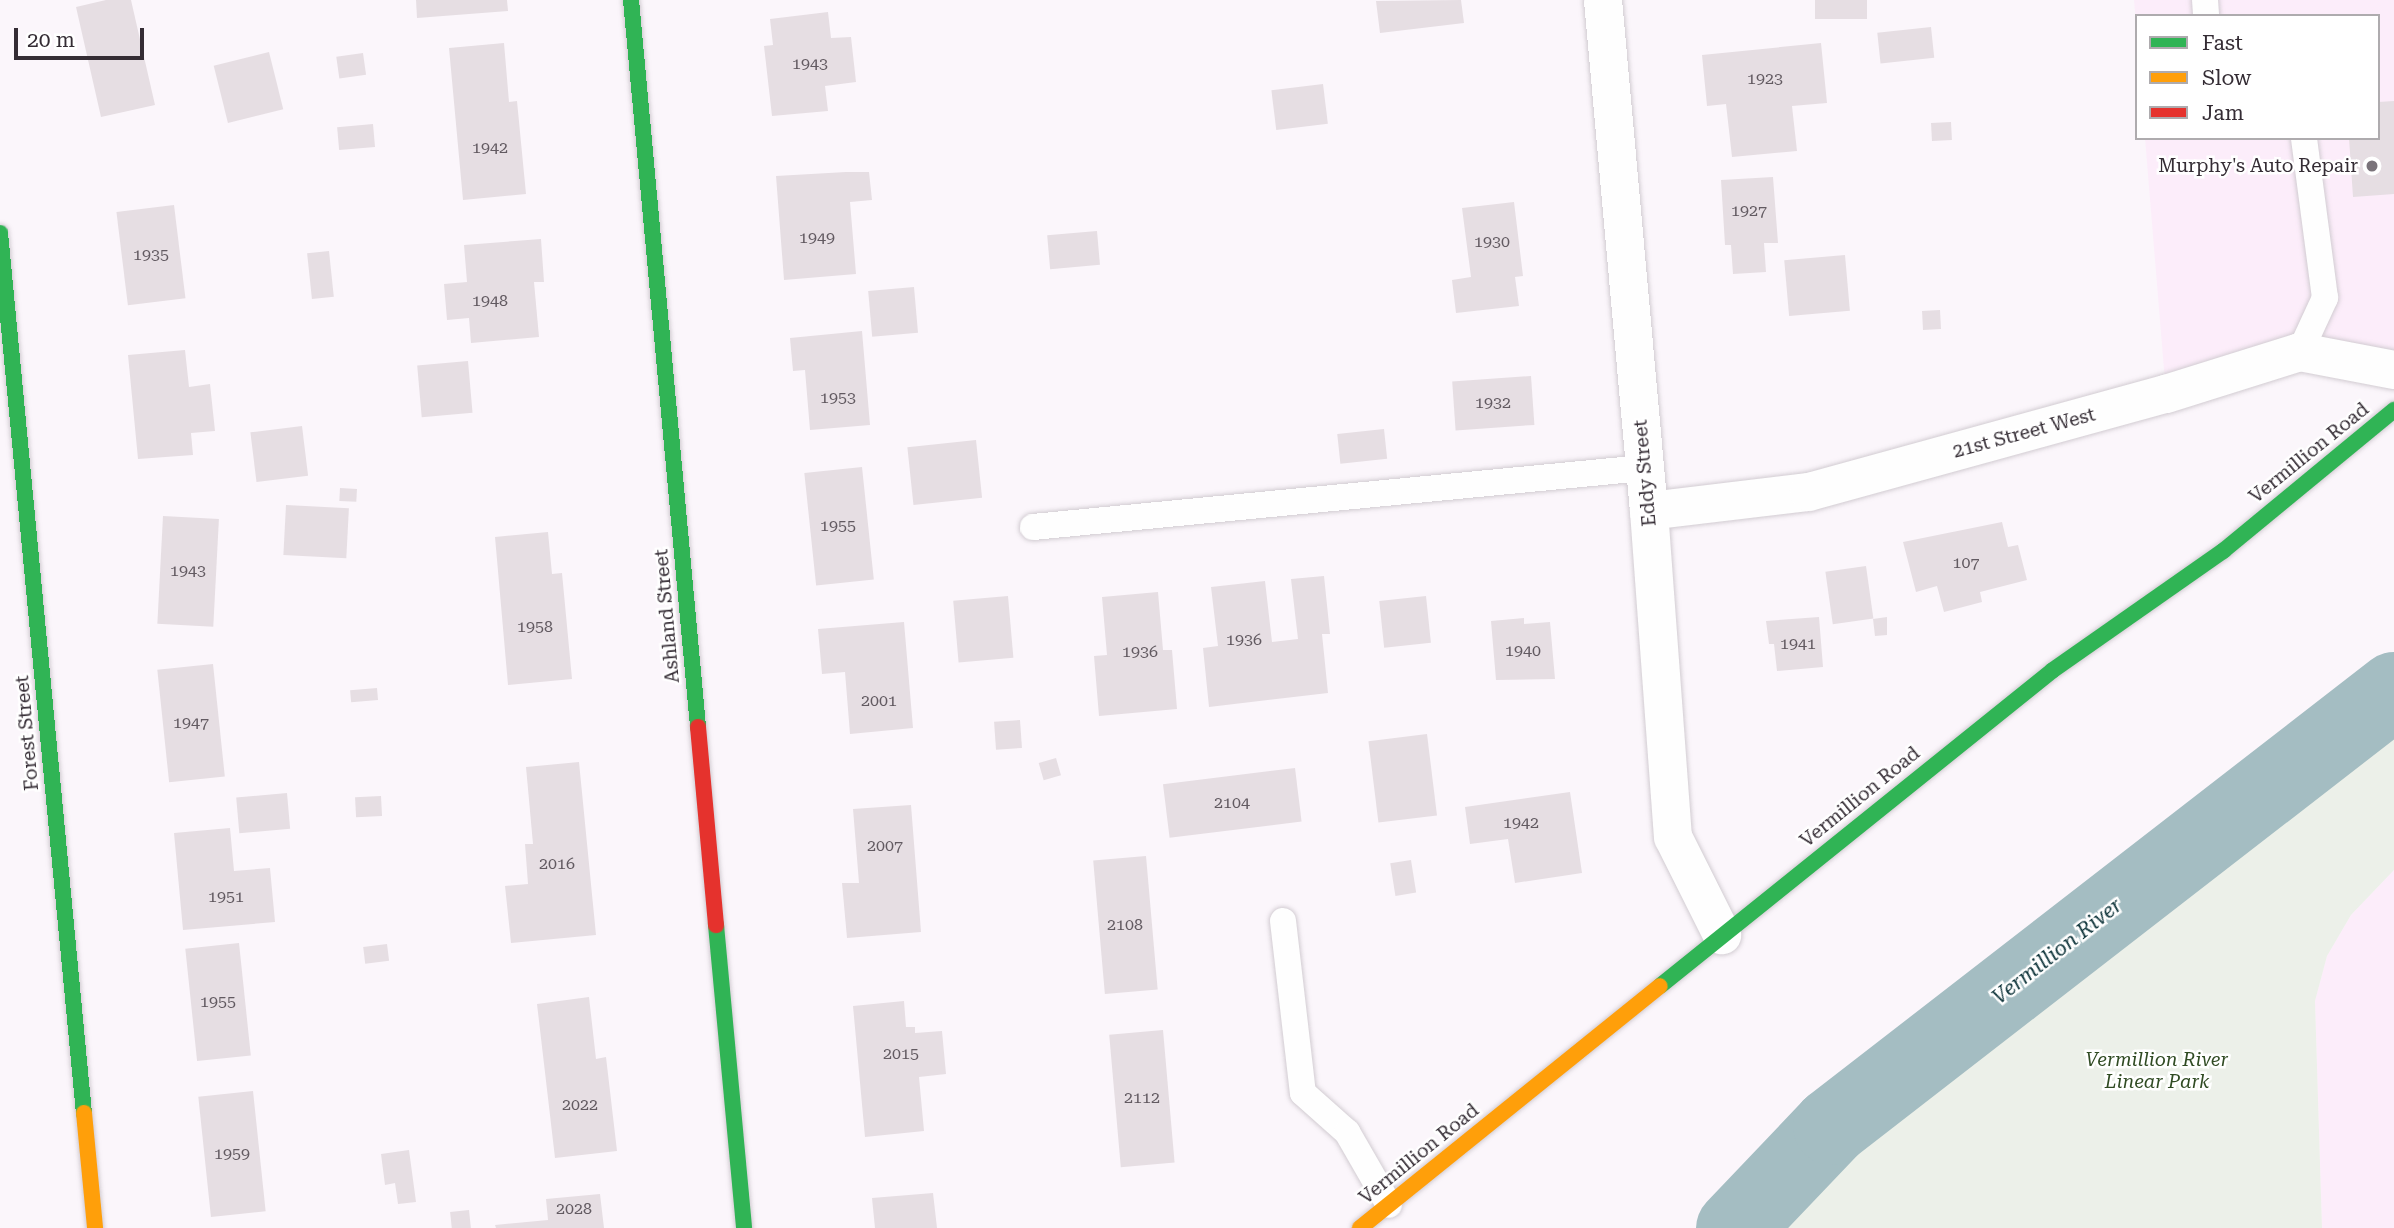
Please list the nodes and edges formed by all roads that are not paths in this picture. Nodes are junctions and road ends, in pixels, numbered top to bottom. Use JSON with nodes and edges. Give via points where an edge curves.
{"nodes":[{"id":1,"x":631,"y":0,"type":"edge"},
{"id":2,"x":1603,"y":0,"type":"edge"},
{"id":3,"x":2304,"y":140,"type":"edge"},
{"id":4,"x":0,"y":233,"type":"edge"},
{"id":5,"x":2300,"y":352,"type":"junction"},
{"id":6,"x":2394,"y":370,"type":"edge"},
{"id":7,"x":2394,"y":410,"type":"edge"},
{"id":8,"x":1644,"y":468,"type":"junction"},
{"id":9,"x":1649,"y":511,"type":"junction"},
{"id":10,"x":1033,"y":527,"type":"dead end"},
{"id":11,"x":1283,"y":921,"type":"dead end"},
{"id":12,"x":1722,"y":934,"type":"junction"},
{"id":13,"x":1389,"y":1205,"type":"junction"},
{"id":14,"x":95,"y":1228,"type":"edge"},
{"id":15,"x":744,"y":1228,"type":"edge"},
{"id":16,"x":1360,"y":1228,"type":"edge"}],
"edges":[{"from":1,"to":15,"type":"street","name":"Ashland Street"},
{"from":2,"to":8,"type":"street","name":"Eddy Street"},
{"from":3,"to":5,"type":"lane","via":[[2325,298]]},
{"from":4,"to":14,"type":"street","name":"Forest Street"},
{"from":5,"to":6,"type":"street","name":"21st Street West"},
{"from":5,"to":9,"type":"street","name":"21st Street West","via":[[2166,394],[1809,492]]},
{"from":7,"to":12,"type":"street","name":"Vermillion Road","via":[[2223,551],[2053,670]]},
{"from":8,"to":9,"type":"street","name":"Eddy Street"},
{"from":8,"to":10,"type":"lane"},
{"from":9,"to":12,"type":"street","name":"Eddy Street","via":[[1673,837]]},
{"from":11,"to":13,"type":"lane","via":[[1303,1093],[1347,1132]]},
{"from":12,"to":13,"type":"street","name":"Vermillion Road"},
{"from":13,"to":16,"type":"street","name":"Vermillion Road"}]}
